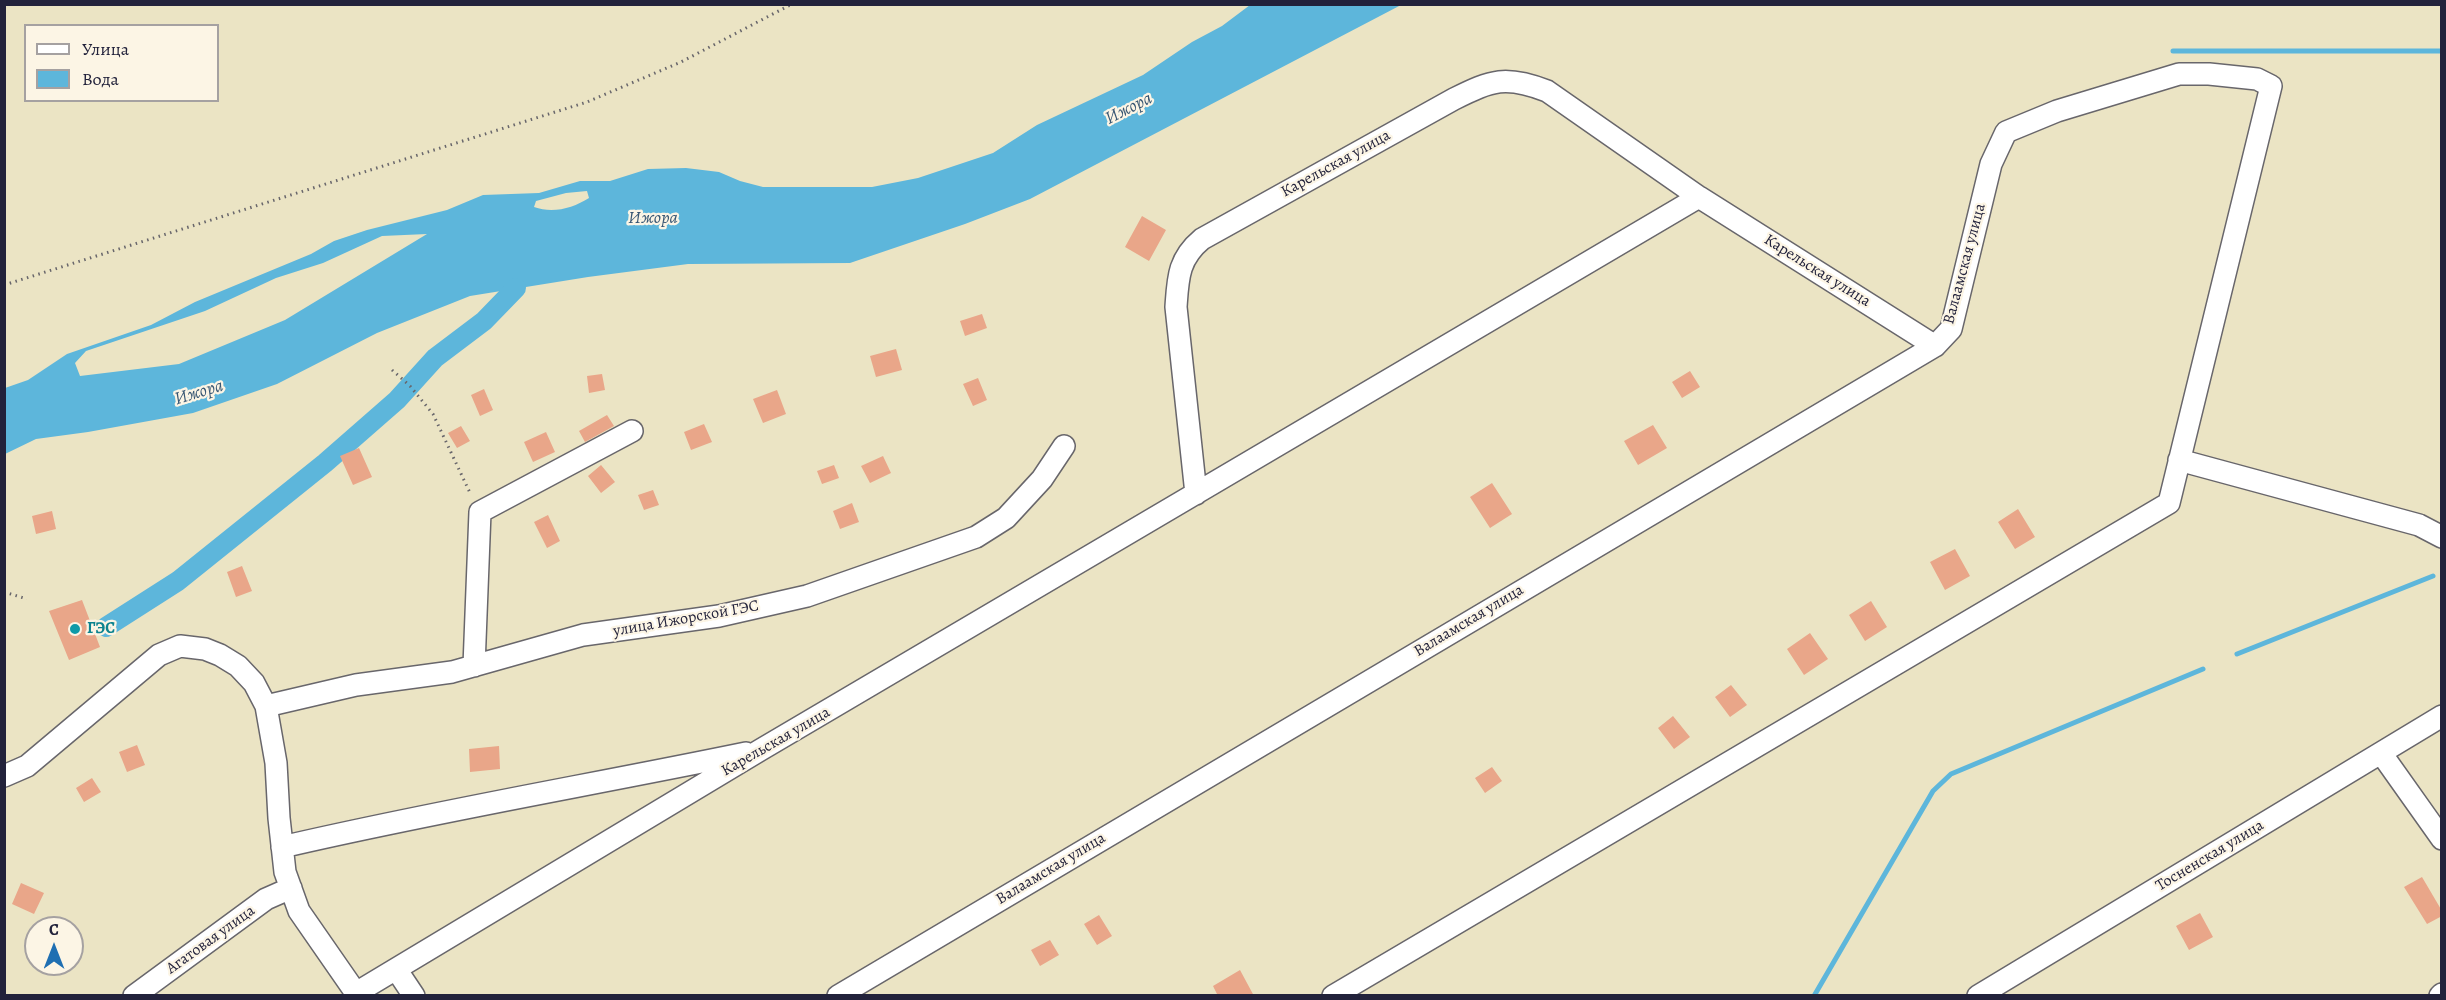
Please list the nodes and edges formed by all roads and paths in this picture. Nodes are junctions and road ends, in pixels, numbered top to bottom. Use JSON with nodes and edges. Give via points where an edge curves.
{"nodes":[{"id":1,"x":792,"y":4,"type":"edge"},
{"id":2,"x":1699,"y":197,"type":"junction"},
{"id":3,"x":4,"y":285,"type":"edge"},
{"id":4,"x":1935,"y":346,"type":"junction"},
{"id":5,"x":392,"y":370,"type":"dead end"},
{"id":6,"x":632,"y":431,"type":"dead end"},
{"id":7,"x":1064,"y":446,"type":"dead end"},
{"id":8,"x":2179,"y":460,"type":"junction"},
{"id":9,"x":1196,"y":494,"type":"junction"},
{"id":10,"x":480,"y":512,"type":"junction"},
{"id":11,"x":2440,"y":530,"type":"edge"},
{"id":12,"x":4,"y":592,"type":"edge"},
{"id":13,"x":27,"y":599,"type":"dead end"},
{"id":14,"x":474,"y":666,"type":"junction"},
{"id":15,"x":266,"y":706,"type":"junction"},
{"id":16,"x":2442,"y":716,"type":"edge"},
{"id":17,"x":762,"y":749,"type":"junction"},
{"id":18,"x":2381,"y":753,"type":"junction"},
{"id":19,"x":4,"y":776,"type":"edge"},
{"id":20,"x":2442,"y":839,"type":"edge"},
{"id":21,"x":282,"y":847,"type":"junction"},
{"id":22,"x":291,"y":888,"type":"junction"},
{"id":23,"x":396,"y":969,"type":"junction"},
{"id":24,"x":158,"y":989,"type":"edge"},
{"id":25,"x":357,"y":994,"type":"edge"},
{"id":26,"x":134,"y":996,"type":"edge"},
{"id":27,"x":414,"y":996,"type":"edge"},
{"id":28,"x":837,"y":996,"type":"edge"},
{"id":29,"x":1333,"y":996,"type":"edge"},
{"id":30,"x":1978,"y":996,"type":"edge"}],
"edges":[{"from":1,"to":3,"type":"path","via":[[681,62],[587,102]]},
{"from":2,"to":4,"type":"street","name":"Карельская улица"},
{"from":2,"to":9,"type":"street","name":"Карельская улица"},
{"from":2,"to":9,"type":"street","name":"Карельская улица","via":[[1547,91],[1507,81],[1486,83],[1455,99],[1202,239],[1182,263],[1176,307]]},
{"from":4,"to":8,"type":"street","name":"Валаамская улица","via":[[1951,329],[1991,164],[2006,132],[2057,111],[2178,74],[2257,79],[2271,86]]},
{"from":4,"to":28,"type":"street","name":"Валаамская улица"},
{"from":5,"to":10,"type":"path","via":[[433,414]]},
{"from":6,"to":10,"type":"street"},
{"from":7,"to":14,"type":"street","name":"улица Ижорской ГЭС","via":[[1042,479],[1006,518],[976,537],[807,596],[718,616],[583,635]]},
{"from":8,"to":11,"type":"street"},
{"from":8,"to":29,"type":"street","via":[[2169,503]]},
{"from":9,"to":17,"type":"street","name":"Карельская улица"},
{"from":10,"to":14,"type":"street"},
{"from":12,"to":13,"type":"path"},
{"from":14,"to":15,"type":"street","name":"улица Ижорской ГЭС","via":[[356,685]]},
{"from":15,"to":19,"type":"street","via":[[254,683],[238,666],[205,649],[180,646],[159,656],[27,766]]},
{"from":15,"to":21,"type":"street","via":[[276,763]]},
{"from":16,"to":18,"type":"street","name":"Тосненская улица"},
{"from":17,"to":21,"type":"street"},
{"from":17,"to":23,"type":"street","name":"Карельская улица"},
{"from":18,"to":20,"type":"street"},
{"from":18,"to":30,"type":"street","name":"Тосненская улица"},
{"from":21,"to":22,"type":"street"},
{"from":22,"to":24,"type":"street","name":"Агатовая улица","via":[[266,899]]},
{"from":22,"to":25,"type":"street","via":[[299,911]]},
{"from":23,"to":25,"type":"street","name":"Карельская улица"},
{"from":23,"to":27,"type":"street"},
{"from":24,"to":26,"type":"street","name":"Агатовая улица"}]}
